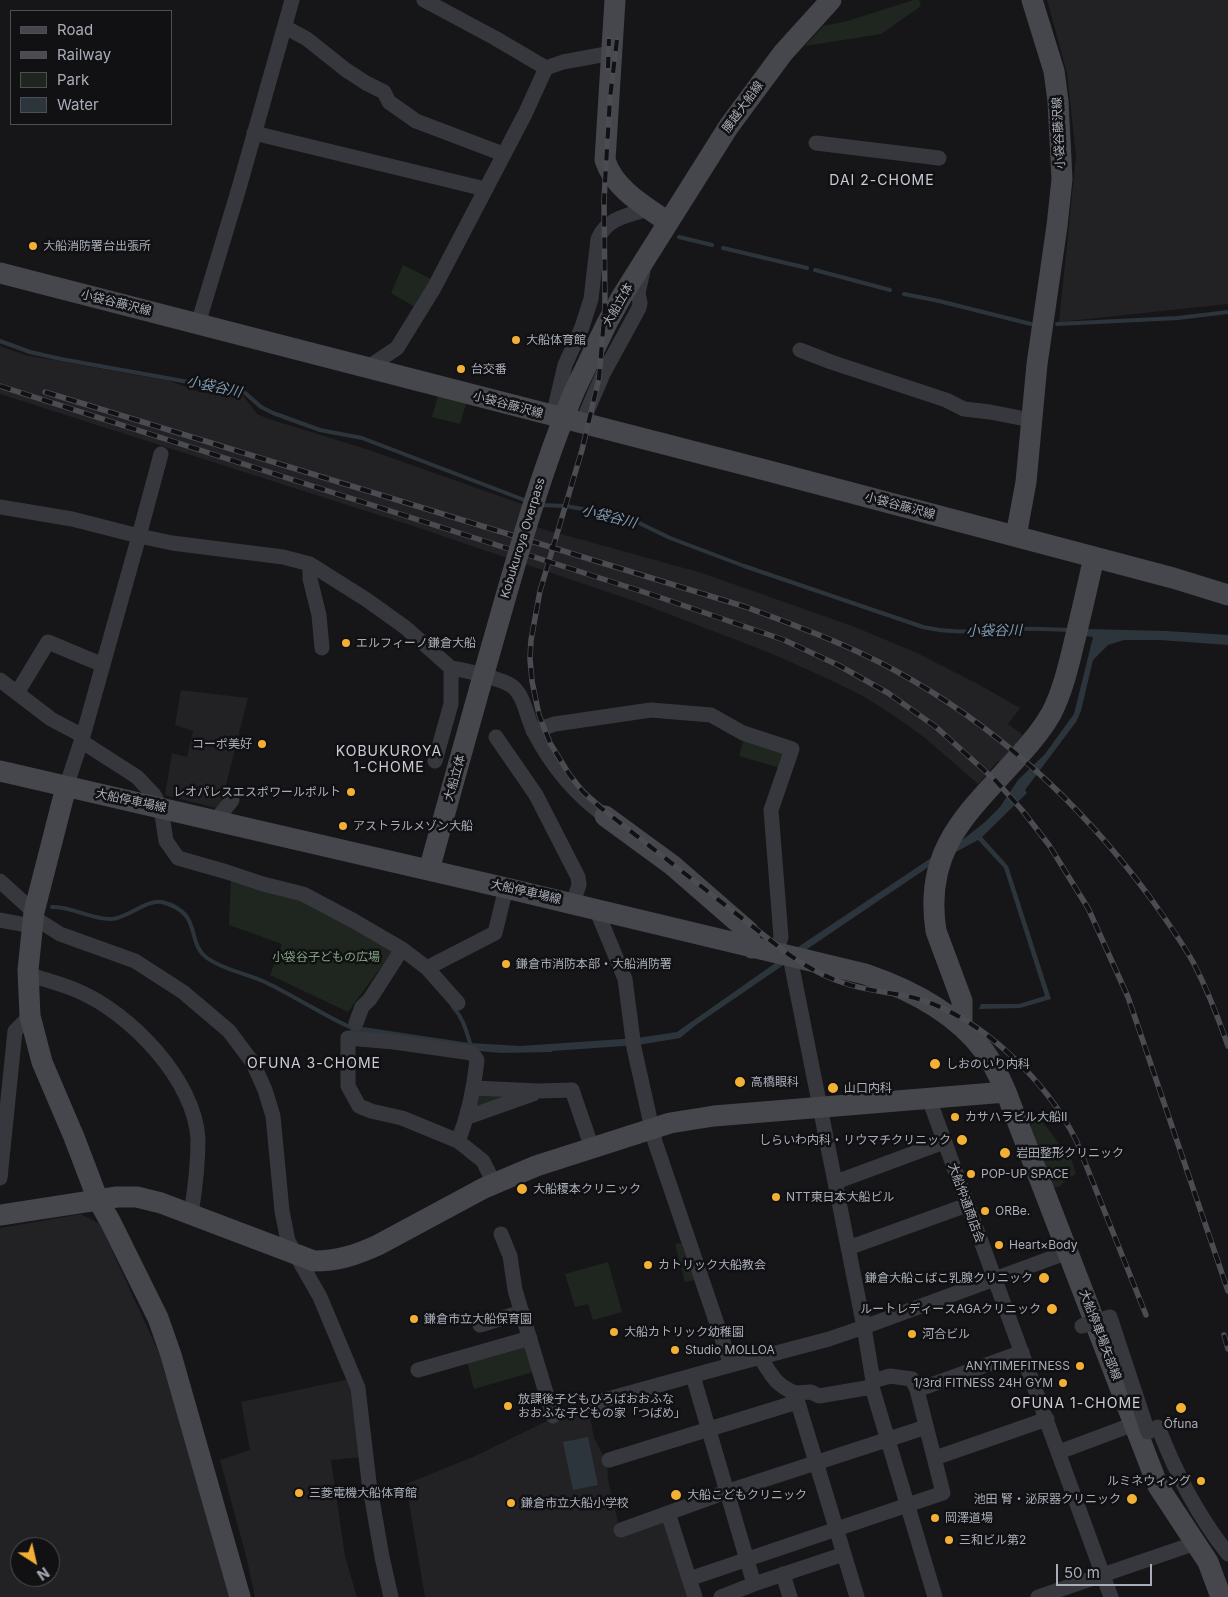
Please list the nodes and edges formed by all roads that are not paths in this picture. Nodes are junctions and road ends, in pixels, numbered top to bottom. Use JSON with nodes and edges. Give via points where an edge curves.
{"nodes":[{"id":1,"x":292,"y":0,"type":"edge"},
{"id":2,"x":424,"y":0,"type":"edge"},
{"id":3,"x":615,"y":0,"type":"edge"},
{"id":4,"x":831,"y":0,"type":"edge"},
{"id":5,"x":1032,"y":0,"type":"edge"},
{"id":6,"x":285,"y":27,"type":"junction"},
{"id":7,"x":612,"y":53,"type":"junction"},
{"id":8,"x":546,"y":68,"type":"junction"},
{"id":9,"x":254,"y":133,"type":"junction"},
{"id":10,"x":816,"y":143,"type":"dead end"},
{"id":11,"x":503,"y":154,"type":"junction"},
{"id":12,"x":939,"y":158,"type":"dead end"},
{"id":13,"x":485,"y":189,"type":"junction"},
{"id":14,"x":649,"y":209,"type":"junction"},
{"id":15,"x":668,"y":222,"type":"junction"},
{"id":16,"x":646,"y":258,"type":"junction"},
{"id":17,"x":0,"y":273,"type":"edge"},
{"id":18,"x":198,"y":324,"type":"junction"},
{"id":19,"x":800,"y":350,"type":"dead end"},
{"id":20,"x":367,"y":368,"type":"junction"},
{"id":21,"x":574,"y":392,"type":"joint"},
{"id":22,"x":552,"y":416,"type":"junction"},
{"id":23,"x":1031,"y":420,"type":"junction"},
{"id":24,"x":582,"y":423,"type":"junction"},
{"id":25,"x":161,"y":454,"type":"dead end"},
{"id":26,"x":0,"y":507,"type":"edge"},
{"id":27,"x":139,"y":536,"type":"junction"},
{"id":28,"x":1016,"y":536,"type":"junction"},
{"id":29,"x":1094,"y":557,"type":"junction"},
{"id":30,"x":310,"y":564,"type":"junction"},
{"id":31,"x":1228,"y":595,"type":"edge"},
{"id":32,"x":322,"y":648,"type":"dead end"},
{"id":33,"x":102,"y":665,"type":"junction"},
{"id":34,"x":451,"y":668,"type":"junction"},
{"id":35,"x":0,"y":680,"type":"edge"},
{"id":36,"x":480,"y":687,"type":"joint"},
{"id":37,"x":17,"y":693,"type":"junction"},
{"id":38,"x":533,"y":731,"type":"junction"},
{"id":39,"x":496,"y":736,"type":"dead end"},
{"id":40,"x":82,"y":738,"type":"junction"},
{"id":41,"x":435,"y":761,"type":"dead end"},
{"id":42,"x":0,"y":771,"type":"edge"},
{"id":43,"x":66,"y":787,"type":"junction"},
{"id":44,"x":232,"y":800,"type":"dead end"},
{"id":45,"x":161,"y":808,"type":"junction"},
{"id":46,"x":605,"y":816,"type":"joint"},
{"id":47,"x":216,"y":820,"type":"junction"},
{"id":48,"x":428,"y":870,"type":"junction"},
{"id":49,"x":0,"y":881,"type":"edge"},
{"id":50,"x":506,"y":888,"type":"junction"},
{"id":51,"x":573,"y":904,"type":"junction"},
{"id":52,"x":596,"y":910,"type":"junction"},
{"id":53,"x":33,"y":919,"type":"junction"},
{"id":54,"x":0,"y":920,"type":"edge"},
{"id":55,"x":752,"y":948,"type":"junction"},
{"id":56,"x":402,"y":949,"type":"junction"},
{"id":57,"x":788,"y":957,"type":"junction"},
{"id":58,"x":427,"y":968,"type":"junction"},
{"id":59,"x":28,"y":974,"type":"junction"},
{"id":60,"x":458,"y":1003,"type":"dead end"},
{"id":61,"x":30,"y":1016,"type":"junction"},
{"id":62,"x":356,"y":1023,"type":"dead end"},
{"id":63,"x":962,"y":1027,"type":"junction"},
{"id":64,"x":474,"y":1088,"type":"junction"},
{"id":65,"x":539,"y":1091,"type":"junction"},
{"id":66,"x":1006,"y":1092,"type":"junction"},
{"id":67,"x":929,"y":1098,"type":"junction"},
{"id":68,"x":821,"y":1107,"type":"junction"},
{"id":69,"x":468,"y":1117,"type":"junction"},
{"id":70,"x":652,"y":1128,"type":"junction"},
{"id":71,"x":458,"y":1141,"type":"junction"},
{"id":72,"x":944,"y":1142,"type":"junction"},
{"id":73,"x":592,"y":1148,"type":"junction"},
{"id":74,"x":0,"y":1178,"type":"edge"},
{"id":75,"x":836,"y":1182,"type":"junction"},
{"id":76,"x":494,"y":1183,"type":"junction"},
{"id":77,"x":98,"y":1200,"type":"junction"},
{"id":78,"x":967,"y":1205,"type":"junction"},
{"id":79,"x":191,"y":1214,"type":"junction"},
{"id":80,"x":0,"y":1215,"type":"edge"},
{"id":81,"x":501,"y":1234,"type":"dead end"},
{"id":82,"x":848,"y":1248,"type":"junction"},
{"id":83,"x":1068,"y":1252,"type":"junction"},
{"id":84,"x":297,"y":1255,"type":"junction"},
{"id":85,"x":995,"y":1278,"type":"junction"},
{"id":86,"x":522,"y":1312,"type":"junction"},
{"id":87,"x":480,"y":1325,"type":"dead end"},
{"id":88,"x":864,"y":1326,"type":"junction"},
{"id":89,"x":1082,"y":1326,"type":"dead end"},
{"id":90,"x":530,"y":1338,"type":"junction"},
{"id":91,"x":1022,"y":1352,"type":"junction"},
{"id":92,"x":760,"y":1358,"type":"junction"},
{"id":93,"x":731,"y":1365,"type":"junction"},
{"id":94,"x":418,"y":1370,"type":"dead end"},
{"id":95,"x":693,"y":1376,"type":"junction"},
{"id":96,"x":873,"y":1384,"type":"junction"},
{"id":97,"x":917,"y":1390,"type":"junction"},
{"id":98,"x":796,"y":1398,"type":"junction"},
{"id":99,"x":592,"y":1407,"type":"dead end"},
{"id":100,"x":553,"y":1416,"type":"dead end"},
{"id":101,"x":1047,"y":1419,"type":"junction"},
{"id":102,"x":1134,"y":1424,"type":"junction"},
{"id":103,"x":926,"y":1427,"type":"junction"},
{"id":104,"x":708,"y":1429,"type":"junction"},
{"id":105,"x":887,"y":1439,"type":"junction"},
{"id":106,"x":1059,"y":1452,"type":"junction"},
{"id":107,"x":935,"y":1458,"type":"junction"},
{"id":108,"x":609,"y":1460,"type":"dead end"},
{"id":109,"x":815,"y":1462,"type":"junction"},
{"id":110,"x":726,"y":1492,"type":"junction"},
{"id":111,"x":906,"y":1505,"type":"junction"},
{"id":112,"x":668,"y":1513,"type":"junction"},
{"id":113,"x":837,"y":1529,"type":"junction"},
{"id":114,"x":621,"y":1530,"type":"dead end"},
{"id":115,"x":1196,"y":1542,"type":"junction"},
{"id":116,"x":844,"y":1554,"type":"junction"},
{"id":117,"x":1228,"y":1554,"type":"edge"},
{"id":118,"x":747,"y":1559,"type":"junction"},
{"id":119,"x":783,"y":1574,"type":"junction"},
{"id":120,"x":1103,"y":1575,"type":"junction"},
{"id":121,"x":690,"y":1579,"type":"junction"},
{"id":122,"x":754,"y":1584,"type":"junction"},
{"id":123,"x":240,"y":1597,"type":"edge"},
{"id":124,"x":391,"y":1597,"type":"edge"},
{"id":125,"x":695,"y":1597,"type":"edge"},
{"id":126,"x":721,"y":1597,"type":"edge"},
{"id":127,"x":790,"y":1597,"type":"edge"},
{"id":128,"x":857,"y":1597,"type":"edge"},
{"id":129,"x":935,"y":1597,"type":"edge"},
{"id":130,"x":1038,"y":1597,"type":"edge"},
{"id":131,"x":1111,"y":1597,"type":"edge"},
{"id":132,"x":1221,"y":1597,"type":"edge"}],
"edges":[{"from":1,"to":6,"type":"street"},
{"from":2,"to":8,"type":"street"},
{"from":3,"to":7,"type":"main road"},
{"from":4,"to":15,"type":"main road","name":"腰越大船線","via":[[783,53],[729,126]]},
{"from":5,"to":23,"type":"main road","name":"小袋谷藤沢線","via":[[1054,71],[1062,179]]},
{"from":6,"to":9,"type":"street"},
{"from":6,"to":11,"type":"street","via":[[384,92],[389,102],[416,121]]},
{"from":7,"to":8,"type":"street"},
{"from":7,"to":14,"type":"main road","via":[[605,160],[615,180]]},
{"from":8,"to":11,"type":"street","via":[[526,114]]},
{"from":9,"to":13,"type":"street"},
{"from":9,"to":18,"type":"street"},
{"from":10,"to":12,"type":"street"},
{"from":11,"to":13,"type":"street"},
{"from":13,"to":20,"type":"street","via":[[434,288],[397,348]]},
{"from":14,"to":15,"type":"main road"},
{"from":14,"to":22,"type":"street","via":[[621,217],[601,230],[589,306],[565,365]]},
{"from":15,"to":16,"type":"main road","name":"大船立体"},
{"from":16,"to":21,"type":"main road","name":"大船立体","via":[[607,323]]},
{"from":16,"to":24,"type":"street","via":[[638,293],[639,308],[603,374]]},
{"from":17,"to":18,"type":"main road","name":"小袋谷藤沢線"},
{"from":18,"to":20,"type":"main road","name":"小袋谷藤沢線"},
{"from":19,"to":23,"type":"street","via":[[964,408]]},
{"from":20,"to":22,"type":"main road","name":"小袋谷藤沢線"},
{"from":21,"to":36,"type":"main road","name":"Kobukuroya Overpass","bridge":true,"via":[[533,501]]},
{"from":22,"to":24,"type":"main road","name":"小袋谷藤沢線"},
{"from":23,"to":28,"type":"main road","name":"小袋谷藤沢線","via":[[1026,482]]},
{"from":24,"to":28,"type":"main road","name":"小袋谷藤沢線"},
{"from":25,"to":27,"type":"street"},
{"from":26,"to":27,"type":"street","via":[[72,519]]},
{"from":27,"to":30,"type":"street","via":[[283,557]]},
{"from":27,"to":33,"type":"street"},
{"from":28,"to":29,"type":"main road","name":"小袋谷藤沢線"},
{"from":29,"to":31,"type":"main road","name":"小袋谷藤沢線"},
{"from":29,"to":63,"type":"main road","via":[[1068,671],[1050,716],[951,838],[938,867],[934,919],[962,1001]]},
{"from":30,"to":32,"type":"street"},
{"from":30,"to":34,"type":"street","via":[[406,628]]},
{"from":33,"to":37,"type":"street","via":[[48,642]]},
{"from":33,"to":40,"type":"street"},
{"from":34,"to":38,"type":"street","via":[[514,687]]},
{"from":34,"to":41,"type":"street","via":[[451,704]]},
{"from":35,"to":37,"type":"street"},
{"from":36,"to":48,"type":"main road","name":"大船立体"},
{"from":37,"to":40,"type":"street"},
{"from":38,"to":46,"type":"street","via":[[565,779]]},
{"from":38,"to":57,"type":"street","via":[[555,724],[651,710],[711,714],[743,733],[792,750],[771,810],[781,937]]},
{"from":39,"to":51,"type":"street","via":[[536,794],[578,877]]},
{"from":40,"to":43,"type":"street"},
{"from":40,"to":45,"type":"street","via":[[137,776]]},
{"from":42,"to":43,"type":"main road","name":"大船停車場線"},
{"from":43,"to":45,"type":"main road","name":"大船停車場線"},
{"from":43,"to":53,"type":"main road"},
{"from":44,"to":47,"type":"street"},
{"from":45,"to":47,"type":"main road","name":"大船停車場線"},
{"from":45,"to":56,"type":"street","via":[[166,841],[178,858],[303,894]]},
{"from":46,"to":55,"type":"main road","via":[[672,865],[748,931]]},
{"from":47,"to":48,"type":"main road","name":"大船停車場線"},
{"from":48,"to":50,"type":"main road","name":"大船停車場線"},
{"from":49,"to":53,"type":"street"},
{"from":50,"to":51,"type":"main road","name":"大船停車場線"},
{"from":50,"to":58,"type":"street","via":[[495,933]]},
{"from":51,"to":52,"type":"main road","name":"大船停車場線"},
{"from":52,"to":55,"type":"main road","name":"大船停車場線"},
{"from":52,"to":70,"type":"street","via":[[625,979],[633,1042]]},
{"from":53,"to":54,"type":"street"},
{"from":53,"to":59,"type":"main road"},
{"from":53,"to":84,"type":"street","via":[[60,934],[135,961],[183,992],[228,1031],[253,1063],[266,1090],[273,1116],[282,1211],[288,1241]]},
{"from":55,"to":57,"type":"main road","name":"大船停車場線"},
{"from":56,"to":58,"type":"street"},
{"from":56,"to":62,"type":"street","via":[[362,1008]]},
{"from":57,"to":63,"type":"main road","name":"大船停車場線","via":[[886,981],[936,1008]]},
{"from":57,"to":68,"type":"street"},
{"from":58,"to":60,"type":"street"},
{"from":59,"to":61,"type":"main road"},
{"from":59,"to":79,"type":"street","via":[[79,991],[103,1005],[144,1036],[163,1058],[180,1085],[195,1121],[198,1138]]},
{"from":61,"to":74,"type":"street","via":[[15,1031]]},
{"from":61,"to":77,"type":"main road","via":[[42,1062]]},
{"from":63,"to":66,"type":"main road","name":"大船停車場線","via":[[984,1050]]},
{"from":64,"to":65,"type":"street"},
{"from":64,"to":69,"type":"street"},
{"from":64,"to":71,"type":"street","via":[[477,1060],[472,1053],[348,1038],[348,1086],[359,1106],[402,1118]]},
{"from":65,"to":69,"type":"street"},
{"from":65,"to":73,"type":"street","via":[[572,1090]]},
{"from":66,"to":67,"type":"main road"},
{"from":66,"to":83,"type":"main road","name":"大船停車場矢部線"},
{"from":67,"to":68,"type":"main road"},
{"from":67,"to":72,"type":"street","name":"大船仲通商店会"},
{"from":68,"to":70,"type":"main road","via":[[695,1118]]},
{"from":68,"to":75,"type":"street"},
{"from":69,"to":71,"type":"street"},
{"from":70,"to":73,"type":"main road"},
{"from":70,"to":93,"type":"street"},
{"from":71,"to":76,"type":"street","via":[[483,1161]]},
{"from":72,"to":75,"type":"street"},
{"from":72,"to":78,"type":"street","name":"大船仲通商店会"},
{"from":73,"to":76,"type":"main road"},
{"from":75,"to":82,"type":"street"},
{"from":76,"to":84,"type":"main road","via":[[360,1253],[328,1261],[314,1261]]},
{"from":77,"to":79,"type":"main road","via":[[137,1197]]},
{"from":77,"to":80,"type":"main road"},
{"from":77,"to":123,"type":"main road","via":[[158,1318]]},
{"from":78,"to":82,"type":"street"},
{"from":78,"to":85,"type":"street","name":"大船仲通商店会"},
{"from":79,"to":84,"type":"main road"},
{"from":81,"to":86,"type":"street","via":[[510,1256]]},
{"from":82,"to":88,"type":"street"},
{"from":83,"to":85,"type":"street"},
{"from":83,"to":102,"type":"main road","name":"大船停車場矢部線"},
{"from":84,"to":124,"type":"street","via":[[328,1314],[358,1388],[369,1482]]},
{"from":85,"to":88,"type":"street"},
{"from":85,"to":91,"type":"street","name":"大船仲通商店会"},
{"from":86,"to":87,"type":"street"},
{"from":86,"to":90,"type":"street"},
{"from":88,"to":92,"type":"street"},
{"from":88,"to":96,"type":"street"},
{"from":89,"to":117,"type":"street","bridge":true,"via":[[1110,1317],[1148,1432],[1158,1427],[1179,1478]]},
{"from":90,"to":94,"type":"street"},
{"from":90,"to":100,"type":"street"},
{"from":91,"to":97,"type":"street"},
{"from":91,"to":101,"type":"street","name":"大船仲通商店会"},
{"from":92,"to":93,"type":"street"},
{"from":92,"to":98,"type":"street","via":[[775,1380]]},
{"from":93,"to":95,"type":"street"},
{"from":95,"to":99,"type":"street","via":[[604,1400]]},
{"from":95,"to":104,"type":"street"},
{"from":96,"to":97,"type":"street","via":[[890,1376],[912,1379]]},
{"from":96,"to":98,"type":"street","via":[[819,1396],[811,1392]]},
{"from":96,"to":105,"type":"street"},
{"from":97,"to":103,"type":"street"},
{"from":98,"to":104,"type":"street"},
{"from":98,"to":109,"type":"street"},
{"from":101,"to":106,"type":"street","name":"大船仲通商店会"},
{"from":101,"to":107,"type":"street"},
{"from":102,"to":106,"type":"street"},
{"from":102,"to":115,"type":"main road","name":"大船停車場矢部線","via":[[1158,1486]]},
{"from":103,"to":105,"type":"street"},
{"from":103,"to":107,"type":"street"},
{"from":104,"to":108,"type":"street"},
{"from":104,"to":110,"type":"street"},
{"from":105,"to":109,"type":"street"},
{"from":105,"to":111,"type":"street"},
{"from":106,"to":120,"type":"street","name":"大船仲通商店会"},
{"from":107,"to":111,"type":"street","via":[[943,1493]]},
{"from":109,"to":110,"type":"street"},
{"from":109,"to":113,"type":"street"},
{"from":110,"to":112,"type":"street"},
{"from":110,"to":118,"type":"street"},
{"from":111,"to":113,"type":"street"},
{"from":111,"to":129,"type":"street"},
{"from":112,"to":114,"type":"street"},
{"from":112,"to":121,"type":"street"},
{"from":113,"to":116,"type":"street"},
{"from":113,"to":118,"type":"street"},
{"from":115,"to":120,"type":"street"},
{"from":115,"to":132,"type":"main road","name":"大船停車場矢部線","via":[[1208,1562]]},
{"from":116,"to":119,"type":"street"},
{"from":116,"to":128,"type":"street"},
{"from":118,"to":121,"type":"street"},
{"from":118,"to":122,"type":"street"},
{"from":119,"to":122,"type":"street"},
{"from":119,"to":127,"type":"street"},
{"from":120,"to":130,"type":"street"},
{"from":120,"to":131,"type":"street","name":"大船仲通商店会"},
{"from":121,"to":125,"type":"street"},
{"from":122,"to":126,"type":"street"}]}
